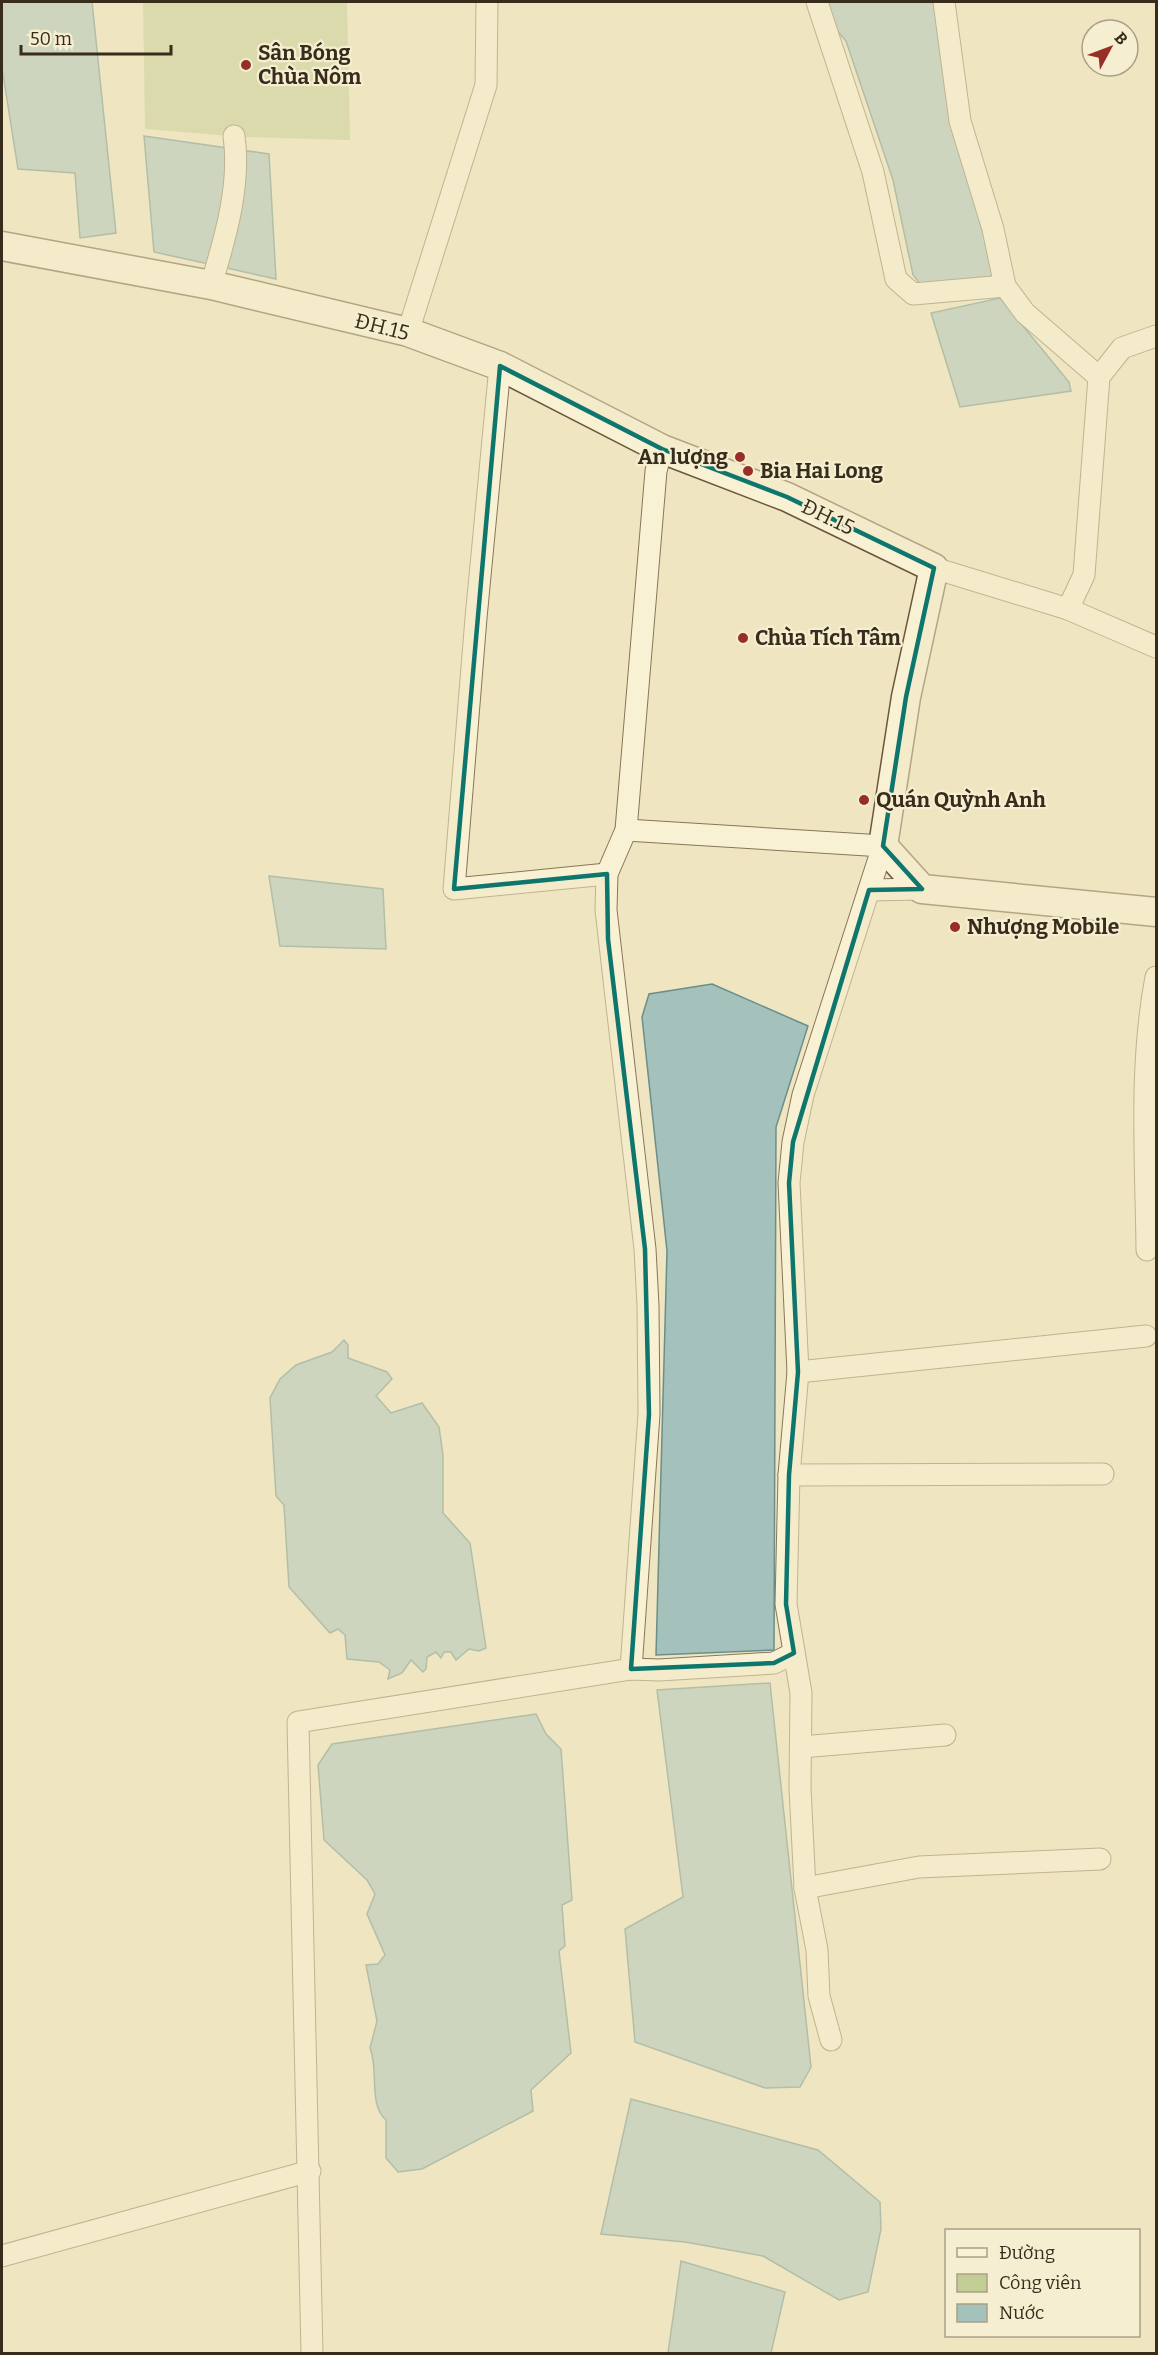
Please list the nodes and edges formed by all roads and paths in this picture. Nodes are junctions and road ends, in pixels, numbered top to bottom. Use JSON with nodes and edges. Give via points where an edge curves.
{"nodes":[{"id":1,"x":487,"y":2,"type":"edge"},
{"id":2,"x":817,"y":2,"type":"edge"},
{"id":3,"x":944,"y":2,"type":"edge"},
{"id":4,"x":234,"y":136,"type":"dead end"},
{"id":5,"x":2,"y":246,"type":"edge"},
{"id":6,"x":212,"y":280,"type":"junction"},
{"id":7,"x":999,"y":286,"type":"junction"},
{"id":8,"x":408,"y":332,"type":"junction"},
{"id":9,"x":1156,"y":336,"type":"edge"},
{"id":10,"x":500,"y":366,"type":"junction"},
{"id":11,"x":1099,"y":377,"type":"junction"},
{"id":12,"x":662,"y":449,"type":"junction"},
{"id":13,"x":934,"y":568,"type":"junction"},
{"id":14,"x":1068,"y":609,"type":"junction"},
{"id":15,"x":1156,"y":646,"type":"edge"},
{"id":16,"x":626,"y":830,"type":"junction"},
{"id":17,"x":883,"y":846,"type":"junction"},
{"id":18,"x":607,"y":874,"type":"junction"},
{"id":19,"x":922,"y":889,"type":"junction"},
{"id":20,"x":869,"y":890,"type":"junction"},
{"id":21,"x":1156,"y":912,"type":"edge"},
{"id":22,"x":1156,"y":977,"type":"edge"},
{"id":23,"x":1147,"y":1250,"type":"dead end"},
{"id":24,"x":1146,"y":1336,"type":"dead end"},
{"id":25,"x":798,"y":1372,"type":"junction"},
{"id":26,"x":1103,"y":1474,"type":"dead end"},
{"id":27,"x":789,"y":1475,"type":"junction"},
{"id":28,"x":794,"y":1653,"type":"junction"},
{"id":29,"x":631,"y":1669,"type":"junction"},
{"id":30,"x":945,"y":1735,"type":"dead end"},
{"id":31,"x":801,"y":1747,"type":"junction"},
{"id":32,"x":1100,"y":1859,"type":"dead end"},
{"id":33,"x":805,"y":1888,"type":"junction"},
{"id":34,"x":831,"y":2040,"type":"dead end"},
{"id":35,"x":310,"y":2171,"type":"junction"},
{"id":36,"x":2,"y":2256,"type":"edge"},
{"id":37,"x":312,"y":2354,"type":"edge"}],
"edges":[{"from":1,"to":8,"type":"street","via":[[486,85]]},
{"from":2,"to":7,"type":"street","via":[[873,172],[896,279],[913,294]]},
{"from":3,"to":7,"type":"street","via":[[960,121],[993,229]]},
{"from":4,"to":6,"type":"street","via":[[237,158],[228,222]]},
{"from":5,"to":6,"type":"main road","name":"ĐH.15","number":"ĐH.15"},
{"from":6,"to":8,"type":"main road","name":"ĐH.15","number":"ĐH.15"},
{"from":7,"to":11,"type":"street"},
{"from":8,"to":10,"type":"main road","name":"ĐH.15","number":"ĐH.15"},
{"from":9,"to":11,"type":"street","via":[[1122,348]]},
{"from":10,"to":12,"type":"main road","name":"ĐH.15","number":"ĐH.15"},
{"from":10,"to":18,"type":"street","via":[[454,889]]},
{"from":11,"to":14,"type":"street","via":[[1084,575]]},
{"from":12,"to":13,"type":"main road","name":"ĐH.15","number":"ĐH.15","via":[[787,497]]},
{"from":12,"to":16,"type":"street","via":[[656,471]]},
{"from":13,"to":14,"type":"street"},
{"from":13,"to":17,"type":"main road","via":[[906,697]]},
{"from":14,"to":15,"type":"street"},
{"from":16,"to":17,"type":"street"},
{"from":16,"to":18,"type":"street"},
{"from":17,"to":19,"type":"main road"},
{"from":17,"to":20,"type":"street"},
{"from":18,"to":29,"type":"street","via":[[608,939],[645,1249],[648,1306],[649,1414]]},
{"from":19,"to":20,"type":"street"},
{"from":19,"to":21,"type":"main road"},
{"from":20,"to":25,"type":"street","via":[[803,1095],[793,1142],[789,1183]]},
{"from":22,"to":23,"type":"street","via":[[1144,1057]]},
{"from":24,"to":25,"type":"street"},
{"from":25,"to":27,"type":"street"},
{"from":26,"to":27,"type":"street"},
{"from":27,"to":28,"type":"street","via":[[786,1604]]},
{"from":28,"to":29,"type":"street","via":[[774,1663]]},
{"from":28,"to":31,"type":"street","via":[[801,1693]]},
{"from":29,"to":35,"type":"street","via":[[298,1722]]},
{"from":30,"to":31,"type":"street"},
{"from":31,"to":33,"type":"street"},
{"from":32,"to":33,"type":"street","via":[[919,1867]]},
{"from":33,"to":34,"type":"street","via":[[817,1950],[819,1996]]},
{"from":35,"to":36,"type":"street"},
{"from":35,"to":37,"type":"street"}]}
